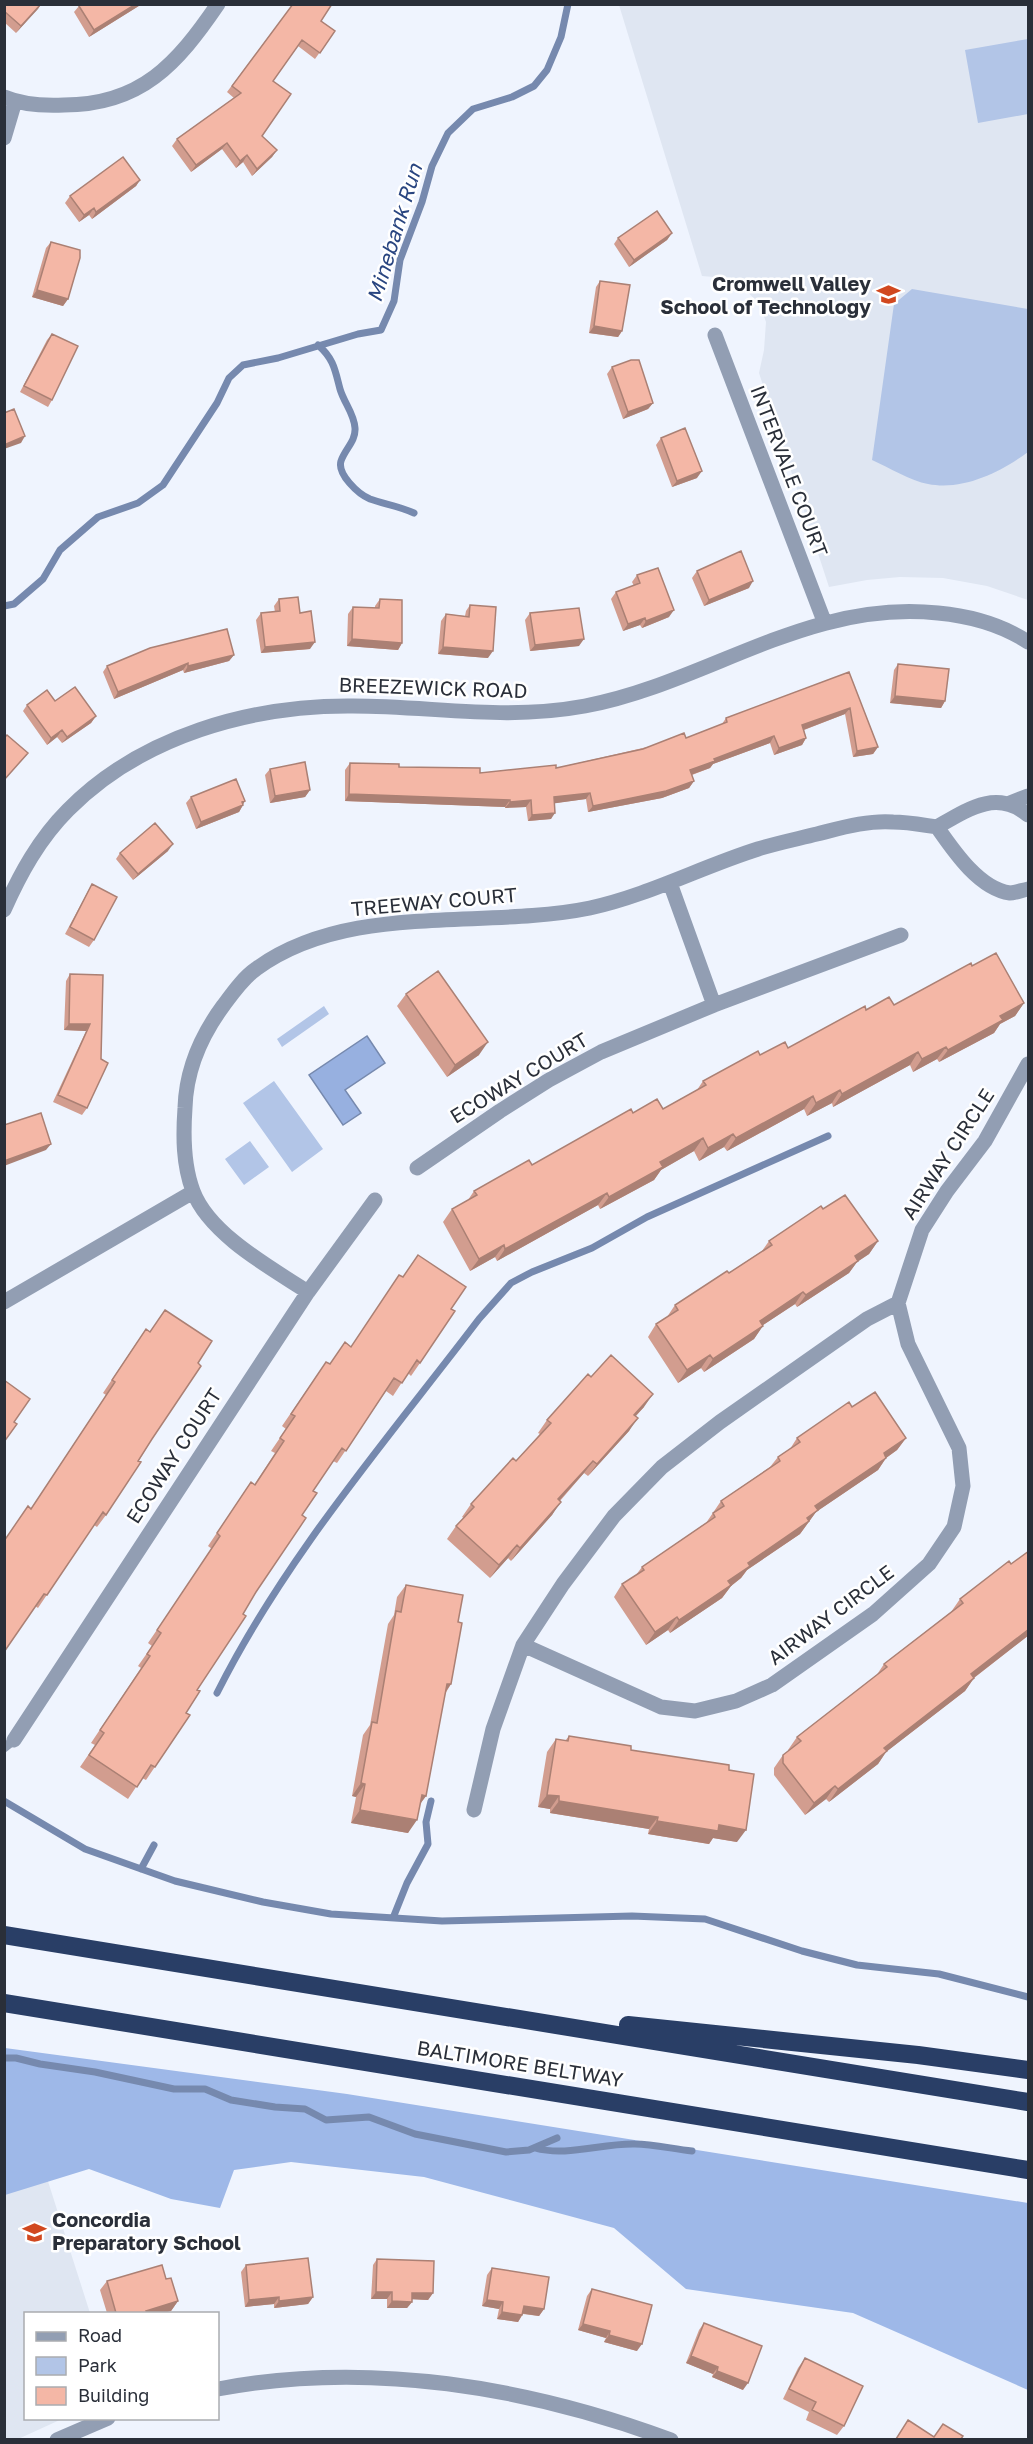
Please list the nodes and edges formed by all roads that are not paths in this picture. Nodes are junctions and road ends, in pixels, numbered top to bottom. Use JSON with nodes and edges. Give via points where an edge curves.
{"nodes":[{"id":1,"x":218,"y":4,"type":"edge"},
{"id":2,"x":10,"y":99,"type":"edge"},
{"id":3,"x":4,"y":138,"type":"edge"},
{"id":4,"x":715,"y":335,"type":"dead end"},
{"id":5,"x":824,"y":621,"type":"junction"},
{"id":6,"x":1029,"y":642,"type":"edge"},
{"id":7,"x":1029,"y":796,"type":"edge"},
{"id":8,"x":1010,"y":803,"type":"junction"},
{"id":9,"x":1029,"y":815,"type":"edge"},
{"id":10,"x":937,"y":827,"type":"junction"},
{"id":11,"x":670,"y":883,"type":"junction"},
{"id":12,"x":1029,"y":889,"type":"edge"},
{"id":13,"x":4,"y":910,"type":"edge"},
{"id":14,"x":901,"y":935,"type":"dead end"},
{"id":15,"x":714,"y":1005,"type":"junction"},
{"id":16,"x":1029,"y":1064,"type":"edge"},
{"id":17,"x":417,"y":1168,"type":"dead end"},
{"id":18,"x":193,"y":1192,"type":"junction"},
{"id":19,"x":375,"y":1200,"type":"dead end"},
{"id":20,"x":308,"y":1292,"type":"junction"},
{"id":21,"x":4,"y":1302,"type":"edge"},
{"id":22,"x":898,"y":1303,"type":"junction"},
{"id":23,"x":523,"y":1644,"type":"junction"},
{"id":24,"x":9,"y":1744,"type":"edge"},
{"id":25,"x":474,"y":1810,"type":"dead end"},
{"id":26,"x":4,"y":1935,"type":"edge"},
{"id":27,"x":4,"y":2003,"type":"edge"},
{"id":28,"x":444,"y":2007,"type":"junction"},
{"id":29,"x":1029,"y":2070,"type":"edge"},
{"id":30,"x":1029,"y":2102,"type":"edge"},
{"id":31,"x":1029,"y":2170,"type":"edge"},
{"id":32,"x":219,"y":2389,"type":"edge"},
{"id":33,"x":103,"y":2420,"type":"edge"},
{"id":34,"x":57,"y":2439,"type":"edge"},
{"id":35,"x":671,"y":2439,"type":"edge"}],
"edges":[{"from":1,"to":2,"type":"street","via":[[164,71],[126,95],[80,105],[30,104]]},
{"from":2,"to":3,"type":"street"},
{"from":4,"to":5,"type":"street","name":"INTERVALE COURT"},
{"from":5,"to":6,"type":"street","name":"BREEZEWICK ROAD","via":[[884,611],[926,611],[986,622]]},
{"from":5,"to":13,"type":"street","name":"BREEZEWICK ROAD","via":[[646,688],[586,706],[517,714],[311,706],[235,719],[195,731],[127,764],[69,809],[27,864]]},
{"from":7,"to":8,"type":"street"},
{"from":8,"to":9,"type":"street"},
{"from":8,"to":10,"type":"street","via":[[994,802]]},
{"from":10,"to":11,"type":"street","name":"TREEWAY COURT","via":[[891,821],[857,825],[758,849]]},
{"from":10,"to":12,"type":"street","via":[[963,862],[990,885],[1010,893]]},
{"from":11,"to":15,"type":"street"},
{"from":11,"to":18,"type":"street","name":"TREEWAY COURT","via":[[588,908],[362,927],[315,940],[254,970],[210,1024],[193,1060],[185,1093],[184,1128],[185,1158]]},
{"from":14,"to":15,"type":"street","name":"ECOWAY COURT"},
{"from":15,"to":17,"type":"street","name":"ECOWAY COURT","via":[[601,1052],[549,1080]]},
{"from":16,"to":22,"type":"street","name":"AIRWAY CIRCLE","via":[[985,1141],[922,1230]]},
{"from":18,"to":20,"type":"street","name":"TREEWAY COURT","via":[[223,1232]]},
{"from":18,"to":21,"type":"street"},
{"from":19,"to":20,"type":"street","name":"ECOWAY COURT"},
{"from":20,"to":24,"type":"street","name":"ECOWAY COURT"},
{"from":22,"to":23,"type":"street","via":[[867,1319],[662,1467],[614,1516]]},
{"from":22,"to":23,"type":"street","name":"AIRWAY CIRCLE","via":[[908,1344],[959,1448],[963,1486],[954,1527],[929,1564],[873,1614],[772,1685],[736,1701],[695,1711],[661,1707]]},
{"from":23,"to":25,"type":"street","via":[[493,1729]]},
{"from":26,"to":28,"type":"highway"},
{"from":27,"to":31,"type":"highway","name":"BALTIMORE BELTWAY"},
{"from":28,"to":29,"type":"highway"},
{"from":28,"to":30,"type":"highway"},
{"from":32,"to":35,"type":"street","via":[[302,2377],[414,2380],[575,2408]]},
{"from":33,"to":34,"type":"street"}]}
